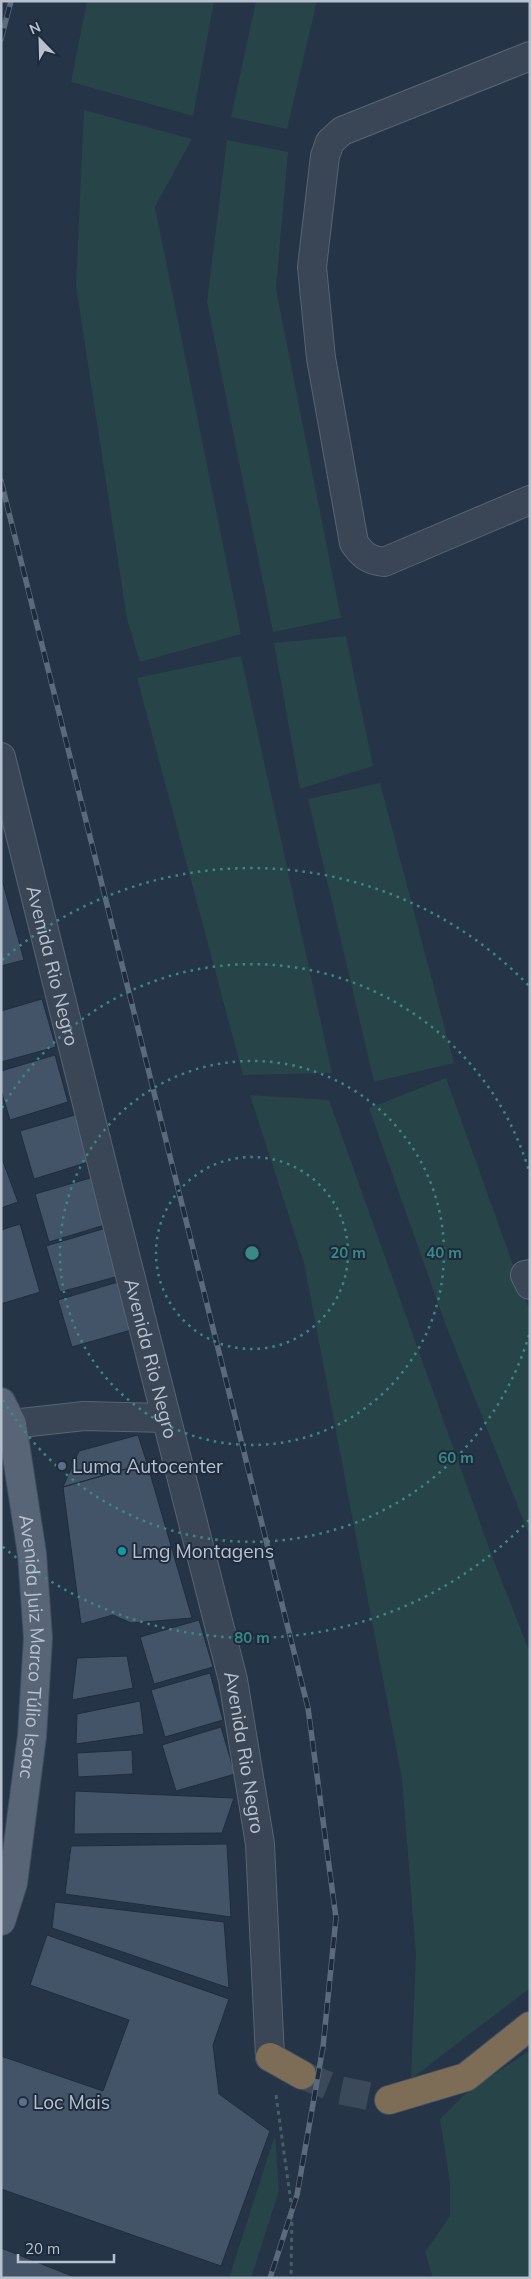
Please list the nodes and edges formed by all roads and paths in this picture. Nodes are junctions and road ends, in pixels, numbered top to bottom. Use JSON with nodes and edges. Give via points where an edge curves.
{"nodes":[{"id":1,"x":530,"y":56,"type":"edge"},
{"id":2,"x":530,"y":500,"type":"edge"},
{"id":3,"x":1,"y":756,"type":"edge"},
{"id":4,"x":530,"y":1274,"type":"edge"},
{"id":5,"x":530,"y":1285,"type":"edge"},
{"id":6,"x":5,"y":1417,"type":"edge"},
{"id":7,"x":166,"y":1418,"type":"junction"},
{"id":8,"x":1,"y":1921,"type":"edge"},
{"id":9,"x":530,"y":2026,"type":"edge"},
{"id":10,"x":270,"y":2057,"type":"junction"},
{"id":11,"x":302,"y":2075,"type":"tunnel mouth"},
{"id":12,"x":389,"y":2100,"type":"tunnel mouth"},
{"id":13,"x":291,"y":2278,"type":"edge"}],
"edges":[{"from":1,"to":2,"type":"street","via":[[342,130],[330,142],[325,156],[312,267],[321,358],[354,543],[361,554],[370,560],[384,562]]},
{"from":3,"to":7,"type":"street","name":"Avenida Rio Negro"},
{"from":4,"to":5,"type":"street","via":[[525,1275]]},
{"from":6,"to":7,"type":"street"},
{"from":6,"to":8,"type":"main road","name":"Avenida Juiz Marco Túlio Isaac","via":[[32,1554],[38,1638],[32,1736],[13,1883]]},
{"from":7,"to":10,"type":"street","name":"Avenida Rio Negro","via":[[233,1680],[260,1844]]},
{"from":9,"to":12,"type":"highway","via":[[466,2077]]},
{"from":10,"to":11,"type":"highway"},
{"from":10,"to":13,"type":"path","via":[[292,2210]]}]}
